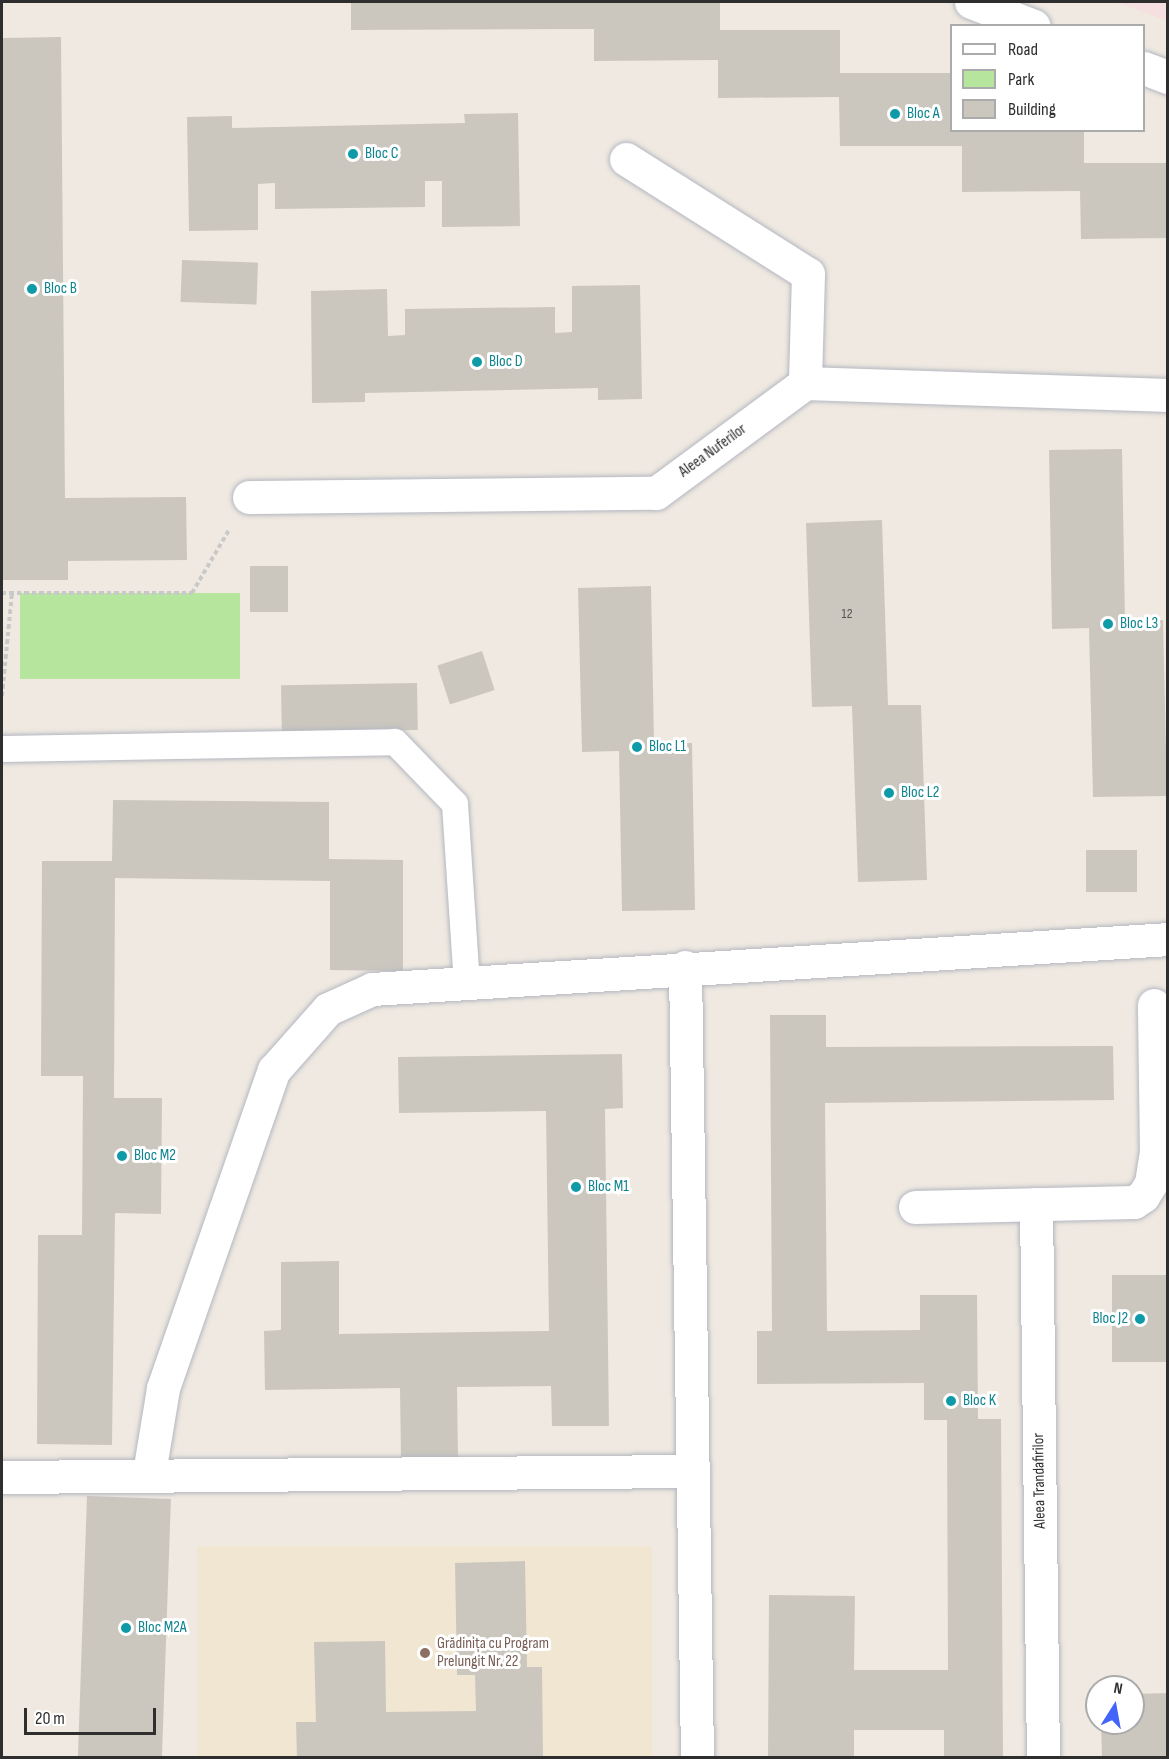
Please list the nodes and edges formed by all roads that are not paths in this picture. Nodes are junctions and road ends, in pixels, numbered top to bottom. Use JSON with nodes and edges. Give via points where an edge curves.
{"nodes":[{"id":1,"x":971,"y":2,"type":"edge"},
{"id":2,"x":1029,"y":24,"type":"edge"},
{"id":3,"x":1145,"y":69,"type":"edge"},
{"id":4,"x":1167,"y":77,"type":"edge"},
{"id":5,"x":626,"y":159,"type":"dead end"},
{"id":6,"x":805,"y":383,"type":"junction"},
{"id":7,"x":1167,"y":395,"type":"edge"},
{"id":8,"x":249,"y":497,"type":"road end"},
{"id":9,"x":2,"y":749,"type":"edge"},
{"id":10,"x":1167,"y":939,"type":"edge"},
{"id":11,"x":685,"y":967,"type":"junction"},
{"id":12,"x":467,"y":985,"type":"junction"},
{"id":13,"x":1154,"y":1005,"type":"dead end"},
{"id":14,"x":1036,"y":1204,"type":"junction"},
{"id":15,"x":915,"y":1207,"type":"dead end"},
{"id":16,"x":692,"y":1471,"type":"junction"},
{"id":17,"x":149,"y":1473,"type":"junction"},
{"id":18,"x":2,"y":1477,"type":"edge"},
{"id":19,"x":697,"y":1758,"type":"edge"},
{"id":20,"x":1043,"y":1758,"type":"edge"}],
"edges":[{"from":1,"to":2,"type":"street"},
{"from":3,"to":4,"type":"street"},
{"from":5,"to":6,"type":"street","via":[[808,274]]},
{"from":6,"to":7,"type":"street"},
{"from":6,"to":8,"type":"street","name":"Aleea Nuferilor","via":[[656,493]]},
{"from":9,"to":12,"type":"lane","via":[[395,742],[455,804]]},
{"from":10,"to":11,"type":"street"},
{"from":11,"to":12,"type":"street"},
{"from":11,"to":16,"type":"street"},
{"from":12,"to":17,"type":"street","via":[[372,989],[328,1009],[274,1070],[163,1388]]},
{"from":13,"to":14,"type":"street","via":[[1156,1153],[1151,1183],[1134,1202]]},
{"from":14,"to":15,"type":"street"},
{"from":14,"to":20,"type":"street","name":"Aleea Trandafirilor"},
{"from":16,"to":17,"type":"street"},
{"from":16,"to":19,"type":"street"},
{"from":17,"to":18,"type":"street"}]}
